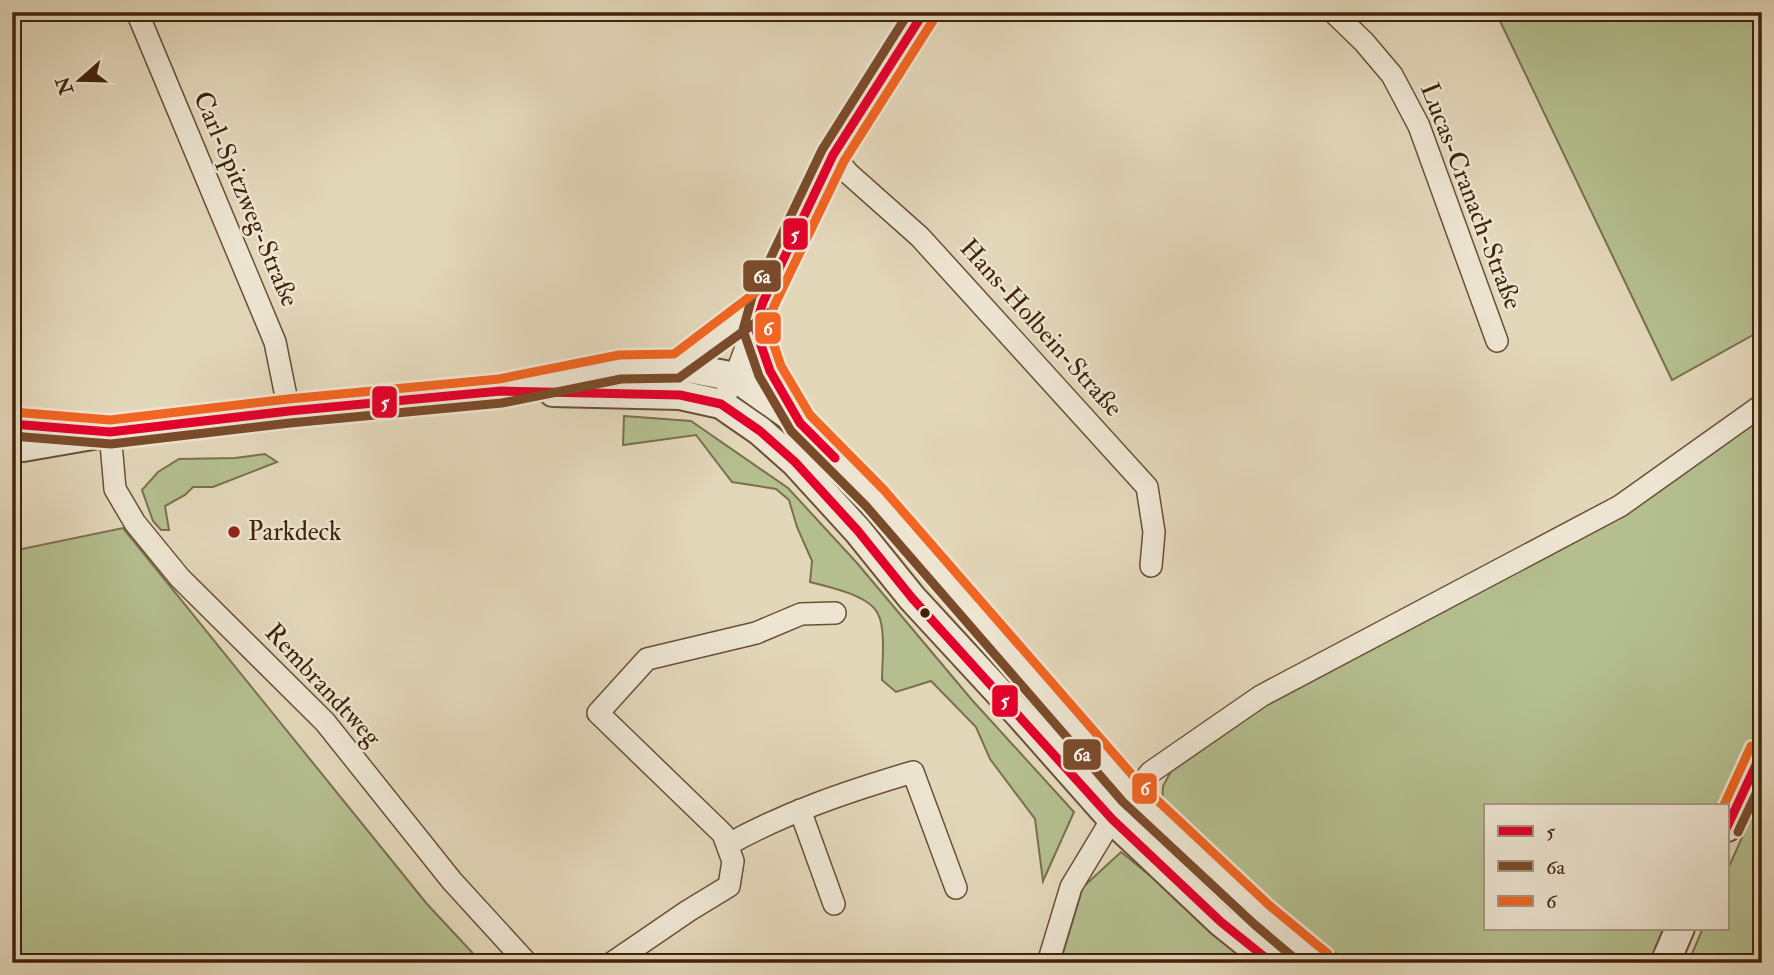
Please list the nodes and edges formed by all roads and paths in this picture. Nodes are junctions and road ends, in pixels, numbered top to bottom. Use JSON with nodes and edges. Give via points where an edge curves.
{"nodes":[{"id":1,"x":137,"y":12,"type":"edge"},
{"id":2,"x":924,"y":12,"type":"edge"},
{"id":3,"x":1333,"y":12,"type":"edge"},
{"id":4,"x":833,"y":155,"type":"junction"},
{"id":5,"x":759,"y":315,"type":"junction"},
{"id":6,"x":1497,"y":341,"type":"dead end"},
{"id":7,"x":678,"y":366,"type":"junction"},
{"id":8,"x":735,"y":377,"type":"junction"},
{"id":9,"x":501,"y":391,"type":"junction"},
{"id":10,"x":721,"y":404,"type":"junction"},
{"id":11,"x":1762,"y":405,"type":"edge"},
{"id":12,"x":289,"y":411,"type":"junction"},
{"id":13,"x":800,"y":423,"type":"junction"},
{"id":14,"x":12,"y":424,"type":"edge"},
{"id":15,"x":110,"y":432,"type":"junction"},
{"id":16,"x":12,"y":446,"type":"edge"},
{"id":17,"x":1151,"y":566,"type":"dead end"},
{"id":18,"x":835,"y":613,"type":"dead end"},
{"id":19,"x":1762,"y":751,"type":"edge"},
{"id":20,"x":1132,"y":794,"type":"junction"},
{"id":21,"x":800,"y":810,"type":"junction"},
{"id":22,"x":1112,"y":819,"type":"junction"},
{"id":23,"x":1728,"y":825,"type":"edge"},
{"id":24,"x":727,"y":845,"type":"junction"},
{"id":25,"x":956,"y":888,"type":"dead end"},
{"id":26,"x":834,"y":904,"type":"dead end"},
{"id":27,"x":1680,"y":930,"type":"edge"},
{"id":28,"x":527,"y":963,"type":"edge"},
{"id":29,"x":612,"y":963,"type":"edge"},
{"id":30,"x":1048,"y":963,"type":"edge"},
{"id":31,"x":1272,"y":963,"type":"edge"},
{"id":32,"x":1320,"y":963,"type":"edge"},
{"id":33,"x":1665,"y":963,"type":"edge"}],
"edges":[{"from":1,"to":12,"type":"street","name":"Carl-Spitzweg-Straße","via":[[275,342]]},
{"from":2,"to":4,"type":"street"},
{"from":3,"to":6,"type":"street","name":"Lucas-Cranach-Straße","via":[[1392,75],[1419,126]]},
{"from":4,"to":5,"type":"street"},
{"from":4,"to":17,"type":"street","name":"Hans-Holbein-Straße","via":[[920,237],[1147,486],[1154,532]]},
{"from":5,"to":7,"type":"street"},
{"from":5,"to":8,"type":"street"},
{"from":5,"to":13,"type":"street","via":[[770,370]]},
{"from":7,"to":8,"type":"street"},
{"from":7,"to":9,"type":"street","via":[[620,367]]},
{"from":8,"to":10,"type":"street"},
{"from":8,"to":13,"type":"street"},
{"from":9,"to":10,"type":"street","via":[[667,395]]},
{"from":9,"to":12,"type":"street"},
{"from":10,"to":22,"type":"street","via":[[795,462]]},
{"from":11,"to":20,"type":"street","via":[[1620,506],[1261,696],[1151,772]]},
{"from":12,"to":15,"type":"street"},
{"from":13,"to":20,"type":"street","via":[[875,498]]},
{"from":14,"to":15,"type":"street"},
{"from":15,"to":16,"type":"street"},
{"from":15,"to":28,"type":"street","name":"Rembrandtweg","via":[[115,489],[135,523],[180,578],[326,722],[452,881]]},
{"from":18,"to":24,"type":"street","via":[[801,614],[756,633],[647,659],[598,713],[723,834]]},
{"from":19,"to":23,"type":"street"},
{"from":20,"to":22,"type":"street"},
{"from":20,"to":32,"type":"street"},
{"from":21,"to":24,"type":"street"},
{"from":21,"to":25,"type":"street","via":[[913,772]]},
{"from":21,"to":26,"type":"street"},
{"from":22,"to":30,"type":"street","via":[[1071,887]]},
{"from":22,"to":31,"type":"street","via":[[1221,922]]},
{"from":24,"to":29,"type":"street","via":[[733,862],[729,886]]},
{"from":27,"to":33,"type":"street"}]}
